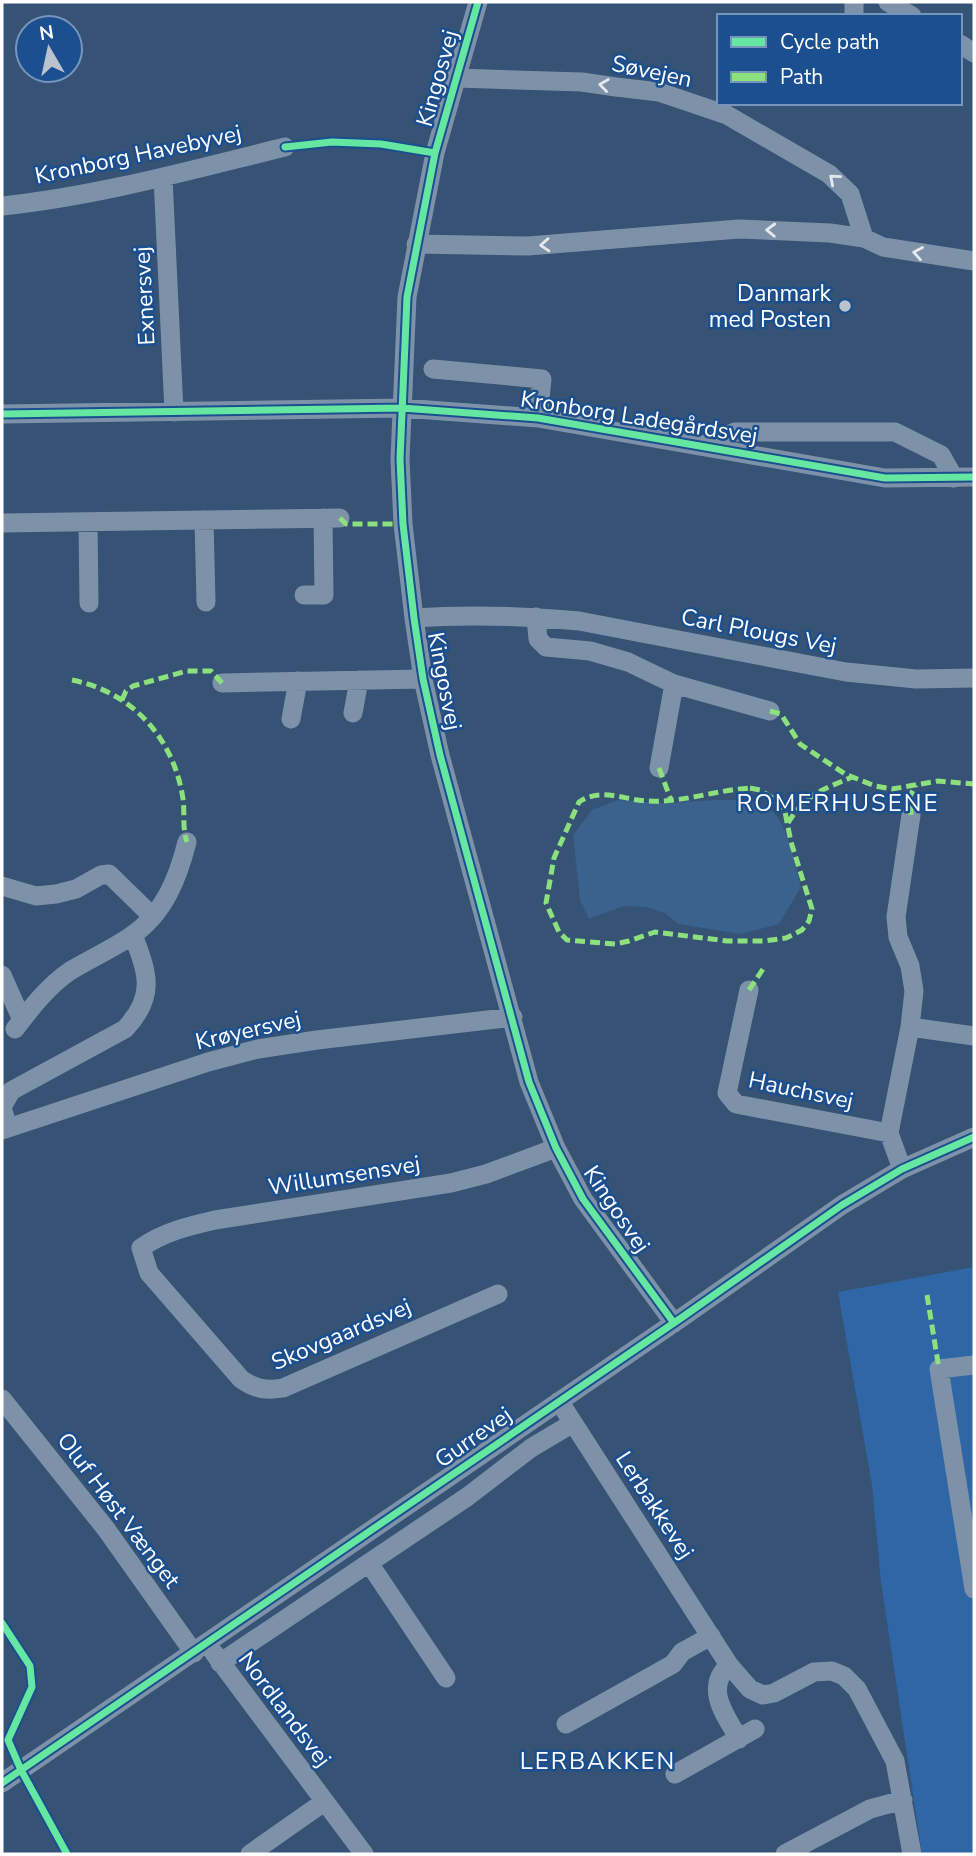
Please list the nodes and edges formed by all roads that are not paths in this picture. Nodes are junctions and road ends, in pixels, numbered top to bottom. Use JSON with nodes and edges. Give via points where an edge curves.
{"nodes":[{"id":1,"x":478,"y":2,"type":"edge"},
{"id":2,"x":888,"y":2,"type":"edge"},
{"id":3,"x":909,"y":14,"type":"edge"},
{"id":4,"x":457,"y":78,"type":"junction"},
{"id":5,"x":285,"y":147,"type":"dead end"},
{"id":6,"x":163,"y":177,"type":"junction"},
{"id":7,"x":2,"y":206,"type":"edge"},
{"id":8,"x":864,"y":238,"type":"junction"},
{"id":9,"x":416,"y":244,"type":"junction"},
{"id":10,"x":974,"y":261,"type":"edge"},
{"id":11,"x":433,"y":369,"type":"dead end"},
{"id":12,"x":402,"y":408,"type":"junction"},
{"id":13,"x":174,"y":412,"type":"junction"},
{"id":14,"x":2,"y":414,"type":"edge"},
{"id":15,"x":538,"y":418,"type":"junction"},
{"id":16,"x":701,"y":446,"type":"junction"},
{"id":17,"x":974,"y":477,"type":"edge"},
{"id":18,"x":954,"y":478,"type":"junction"},
{"id":19,"x":204,"y":520,"type":"junction"},
{"id":20,"x":88,"y":522,"type":"junction"},
{"id":21,"x":2,"y":523,"type":"edge"},
{"id":22,"x":304,"y":595,"type":"dead end"},
{"id":23,"x":206,"y":602,"type":"dead end"},
{"id":24,"x":89,"y":603,"type":"dead end"},
{"id":25,"x":536,"y":617,"type":"junction"},
{"id":26,"x":414,"y":618,"type":"junction"},
{"id":27,"x":974,"y":678,"type":"edge"},
{"id":28,"x":423,"y":679,"type":"junction"},
{"id":29,"x":359,"y":680,"type":"junction"},
{"id":30,"x":298,"y":681,"type":"junction"},
{"id":31,"x":222,"y":683,"type":"dead end"},
{"id":32,"x":674,"y":684,"type":"junction"},
{"id":33,"x":769,"y":711,"type":"dead end"},
{"id":34,"x":353,"y":713,"type":"dead end"},
{"id":35,"x":291,"y":719,"type":"dead end"},
{"id":36,"x":659,"y":768,"type":"dead end"},
{"id":37,"x":911,"y":815,"type":"dead end"},
{"id":38,"x":187,"y":842,"type":"dead end"},
{"id":39,"x":2,"y":886,"type":"edge"},
{"id":40,"x":152,"y":916,"type":"junction"},
{"id":41,"x":133,"y":935,"type":"junction"},
{"id":42,"x":2,"y":975,"type":"edge"},
{"id":43,"x":749,"y":990,"type":"dead end"},
{"id":44,"x":513,"y":1017,"type":"junction"},
{"id":45,"x":910,"y":1027,"type":"junction"},
{"id":46,"x":974,"y":1036,"type":"edge"},
{"id":47,"x":5,"y":1129,"type":"edge"},
{"id":48,"x":889,"y":1133,"type":"junction"},
{"id":49,"x":974,"y":1137,"type":"edge"},
{"id":50,"x":556,"y":1148,"type":"junction"},
{"id":51,"x":902,"y":1169,"type":"junction"},
{"id":52,"x":141,"y":1248,"type":"joint"},
{"id":53,"x":498,"y":1294,"type":"dead end"},
{"id":54,"x":674,"y":1323,"type":"junction"},
{"id":55,"x":974,"y":1365,"type":"edge"},
{"id":56,"x":2,"y":1399,"type":"edge"},
{"id":57,"x":559,"y":1401,"type":"junction"},
{"id":58,"x":573,"y":1423,"type":"junction"},
{"id":59,"x":972,"y":1559,"type":"edge"},
{"id":60,"x":369,"y":1563,"type":"junction"},
{"id":61,"x":974,"y":1589,"type":"edge"},
{"id":62,"x":711,"y":1636,"type":"junction"},
{"id":63,"x":201,"y":1648,"type":"junction"},
{"id":64,"x":220,"y":1663,"type":"junction"},
{"id":65,"x":729,"y":1665,"type":"junction"},
{"id":66,"x":446,"y":1678,"type":"dead end"},
{"id":67,"x":566,"y":1724,"type":"dead end"},
{"id":68,"x":674,"y":1774,"type":"dead end"},
{"id":69,"x":2,"y":1783,"type":"edge"},
{"id":70,"x":903,"y":1800,"type":"junction"},
{"id":71,"x":324,"y":1802,"type":"junction"},
{"id":72,"x":250,"y":1854,"type":"edge"},
{"id":73,"x":364,"y":1854,"type":"edge"},
{"id":74,"x":785,"y":1854,"type":"edge"},
{"id":75,"x":912,"y":1854,"type":"edge"}],
"edges":[{"from":1,"to":4,"type":"street","name":"Kingosvej"},
{"from":2,"to":3,"type":"street"},
{"from":8,"to":4,"type":"street","name":"Søvejen","one_way":true,"via":[[850,194],[829,174],[727,115],[659,92],[616,86]]},
{"from":4,"to":9,"type":"street","name":"Kingosvej"},
{"from":5,"to":6,"type":"street","name":"Kronborg Havebyvej"},
{"from":6,"to":7,"type":"street","name":"Kronborg Havebyvej"},
{"from":6,"to":13,"type":"street","name":"Exnersvej"},
{"from":8,"to":9,"type":"street","one_way":true,"via":[[739,229],[528,246]]},
{"from":10,"to":8,"type":"street","one_way":true,"via":[[883,247]]},
{"from":9,"to":12,"type":"street","name":"Kingosvej","via":[[406,307]]},
{"from":11,"to":15,"type":"street","via":[[542,379]]},
{"from":12,"to":13,"type":"street","name":"Kronborg Ladegårdsvej"},
{"from":12,"to":15,"type":"street","name":"Kronborg Ladegårdsvej"},
{"from":12,"to":26,"type":"street","name":"Kingosvej","via":[[400,459]]},
{"from":13,"to":14,"type":"street","name":"Kronborg Ladegårdsvej"},
{"from":15,"to":16,"type":"street","name":"Kronborg Ladegårdsvej"},
{"from":16,"to":18,"type":"street","name":"Kronborg Ladegårdsvej","via":[[885,478]]},
{"from":16,"to":18,"type":"street","via":[[735,432],[895,432],[941,455]]},
{"from":17,"to":18,"type":"street","name":"Kronborg Ladegårdsvej"},
{"from":19,"to":20,"type":"street"},
{"from":19,"to":22,"type":"street","via":[[332,518],[324,595]]},
{"from":19,"to":23,"type":"street"},
{"from":20,"to":21,"type":"street"},
{"from":20,"to":24,"type":"street"},
{"from":25,"to":26,"type":"street","name":"Carl Plougs Vej"},
{"from":25,"to":27,"type":"street","name":"Carl Plougs Vej","via":[[579,621],[846,672],[916,679]]},
{"from":25,"to":32,"type":"street","via":[[538,639],[546,647],[590,651],[628,662]]},
{"from":26,"to":28,"type":"street","name":"Kingosvej"},
{"from":28,"to":29,"type":"street"},
{"from":28,"to":44,"type":"street","name":"Kingosvej"},
{"from":29,"to":30,"type":"street"},
{"from":29,"to":34,"type":"street"},
{"from":30,"to":31,"type":"street"},
{"from":30,"to":35,"type":"street"},
{"from":32,"to":33,"type":"street"},
{"from":32,"to":36,"type":"street"},
{"from":37,"to":45,"type":"street","via":[[896,917],[914,991]]},
{"from":38,"to":40,"type":"street","via":[[178,875]]},
{"from":39,"to":40,"type":"street","via":[[36,896],[56,894],[109,874]]},
{"from":40,"to":41,"type":"street"},
{"from":41,"to":42,"type":"street","via":[[69,972],[18,1024]]},
{"from":41,"to":47,"type":"street","via":[[147,977],[139,1013],[125,1029],[11,1091],[2,1107]]},
{"from":43,"to":48,"type":"street","name":"Hauchsvej","via":[[727,1093],[736,1104]]},
{"from":44,"to":47,"type":"street","name":"Krøyersvej","via":[[258,1049]]},
{"from":44,"to":50,"type":"street","name":"Kingosvej","via":[[530,1082]]},
{"from":45,"to":46,"type":"street"},
{"from":45,"to":48,"type":"street"},
{"from":48,"to":51,"type":"street"},
{"from":49,"to":51,"type":"street","name":"Gurrevej"},
{"from":50,"to":52,"type":"street","name":"Willumsensvej","via":[[451,1183],[185,1227]]},
{"from":50,"to":54,"type":"street","name":"Kingosvej","via":[[583,1199]]},
{"from":51,"to":54,"type":"street","name":"Gurrevej","via":[[842,1205]]},
{"from":52,"to":53,"type":"street","name":"Skovgaardsvej","via":[[149,1273],[253,1388],[283,1388]]},
{"from":54,"to":57,"type":"street","name":"Gurrevej"},
{"from":55,"to":59,"type":"street","via":[[939,1369]]},
{"from":56,"to":63,"type":"street","name":"Oluf Høst Vænget"},
{"from":57,"to":58,"type":"street","name":"Lerbakkevej"},
{"from":57,"to":63,"type":"street","name":"Gurrevej"},
{"from":58,"to":60,"type":"street","name":"Gurrevej"},
{"from":58,"to":62,"type":"street","name":"Lerbakkevej"},
{"from":59,"to":61,"type":"street"},
{"from":60,"to":64,"type":"street","name":"Gurrevej"},
{"from":60,"to":66,"type":"street"},
{"from":62,"to":65,"type":"street","name":"Lerbakkevej"},
{"from":62,"to":67,"type":"street","via":[[682,1652],[673,1664]]},
{"from":63,"to":64,"type":"street","name":"Nordlandsvej"},
{"from":63,"to":69,"type":"street","name":"Gurrevej"},
{"from":64,"to":71,"type":"street","name":"Nordlandsvej"},
{"from":65,"to":68,"type":"street","via":[[718,1676],[720,1704],[747,1734]]},
{"from":65,"to":70,"type":"street","name":"Lerbakkevej","via":[[750,1689],[763,1695],[814,1672],[844,1676],[858,1689],[895,1761]]},
{"from":70,"to":74,"type":"street","via":[[870,1809]]},
{"from":70,"to":75,"type":"street","name":"Lerbakkevej","via":[[900,1836]]},
{"from":71,"to":72,"type":"street","name":"Nordlandsvej"},
{"from":71,"to":73,"type":"street","name":"Nordlandsvej"}]}
